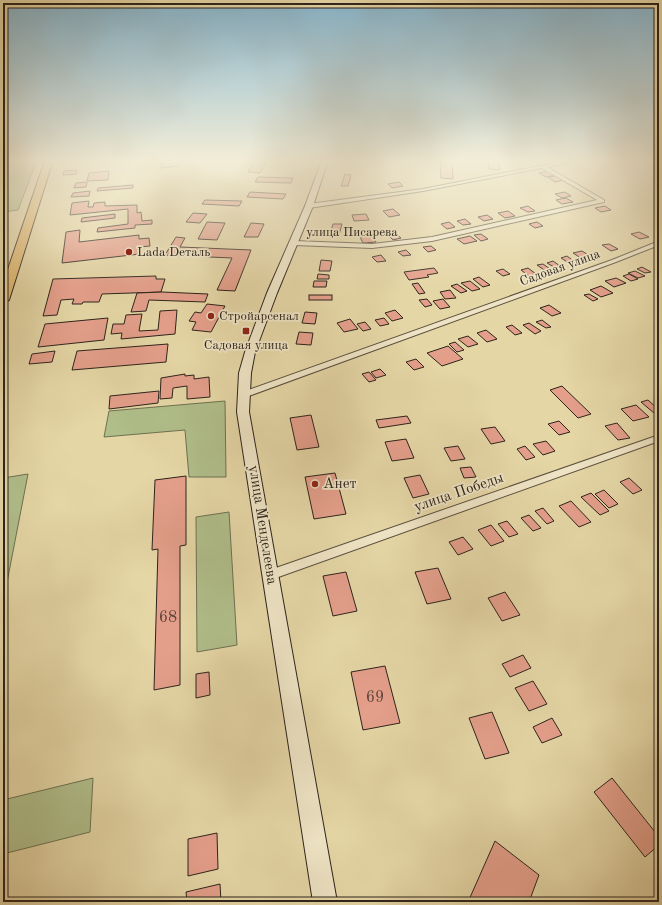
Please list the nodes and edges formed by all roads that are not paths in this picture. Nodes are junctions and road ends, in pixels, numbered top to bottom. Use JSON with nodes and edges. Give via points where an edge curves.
{"nodes":[{"id":1,"x":35,"y":202,"type":"edge"},
{"id":2,"x":310,"y":202,"type":"edge"},
{"id":3,"x":336,"y":202,"type":"edge"},
{"id":4,"x":596,"y":202,"type":"edge"},
{"id":5,"x":309,"y":206,"type":"junction"},
{"id":6,"x":294,"y":242,"type":"junction"},
{"id":7,"x":659,"y":242,"type":"edge"},
{"id":8,"x":3,"y":300,"type":"edge"},
{"id":9,"x":243,"y":395,"type":"junction"},
{"id":10,"x":659,"y":438,"type":"edge"},
{"id":11,"x":270,"y":576,"type":"junction"},
{"id":12,"x":325,"y":902,"type":"edge"}],
"edges":[{"from":1,"to":8,"type":"highway"},
{"from":2,"to":5,"type":"main road","name":"улица Менделеева"},
{"from":3,"to":5,"type":"street"},
{"from":4,"to":6,"type":"street","name":"улица Писарева","via":[[405,243],[372,246]]},
{"from":5,"to":6,"type":"main road","name":"улица Менделеева"},
{"from":6,"to":9,"type":"main road","name":"улица Менделеева","via":[[250,352]]},
{"from":7,"to":9,"type":"street","name":"Садовая улица","via":[[562,280]]},
{"from":9,"to":11,"type":"main road","name":"улица Менделеева","via":[[243,412]]},
{"from":10,"to":11,"type":"street","name":"улица Победы"},
{"from":11,"to":12,"type":"main road","name":"улица Менделеева"}]}
